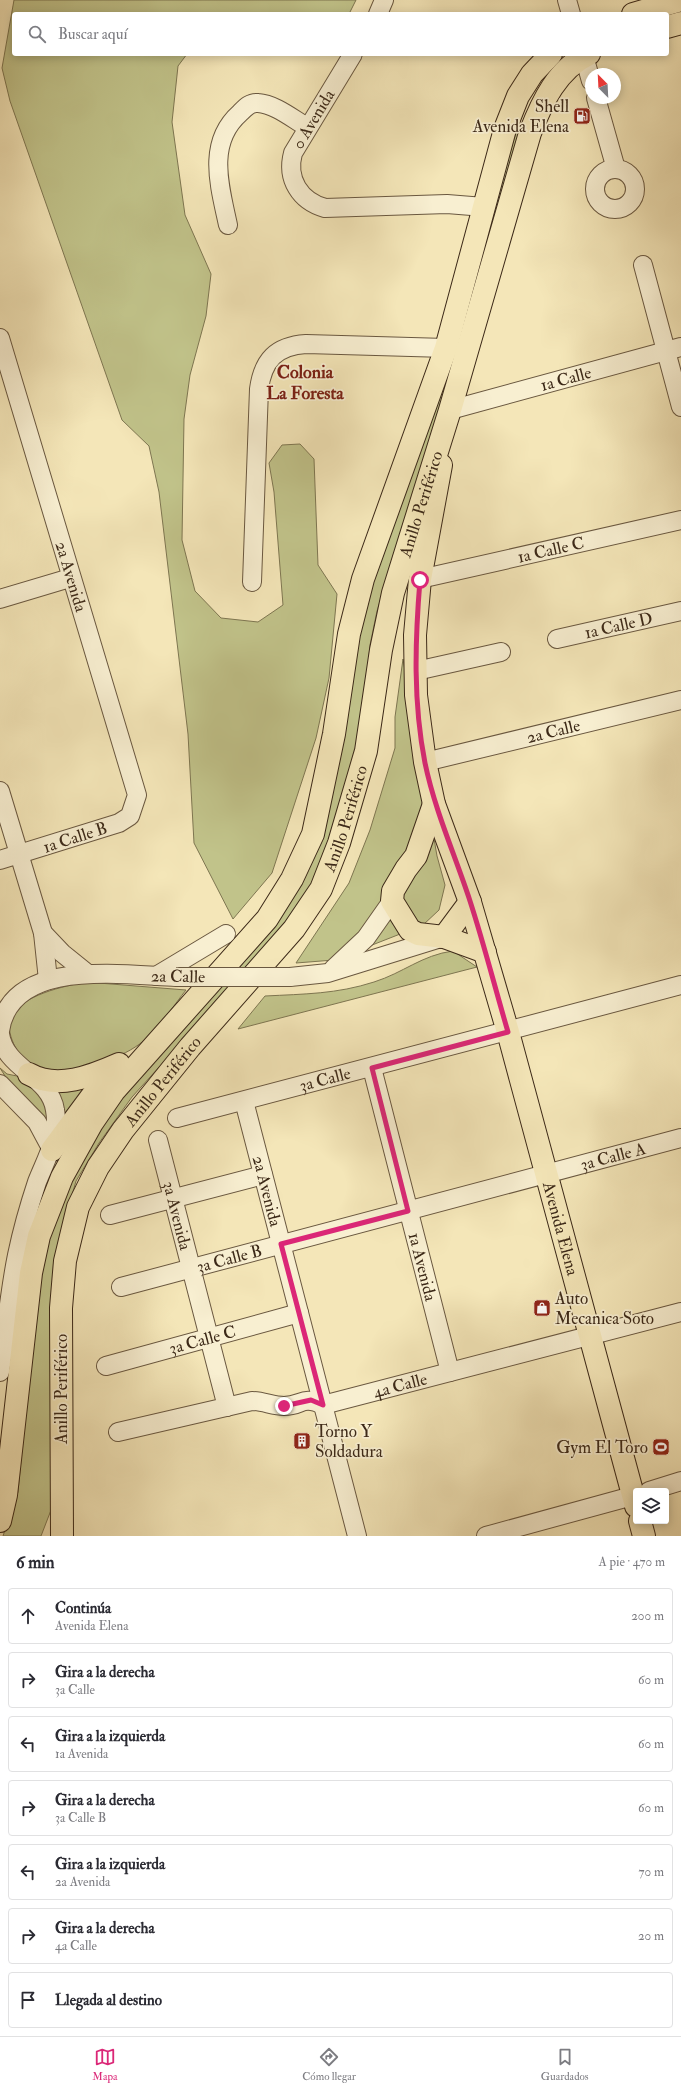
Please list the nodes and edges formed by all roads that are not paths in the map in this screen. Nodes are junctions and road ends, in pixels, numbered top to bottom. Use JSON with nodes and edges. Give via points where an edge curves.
{"nodes":[{"id":1,"x":384,"y":0,"type":"edge"},
{"id":2,"x":567,"y":0,"type":"edge"},
{"id":3,"x":681,"y":0,"type":"edge"},
{"id":4,"x":379,"y":12,"type":"edge"},
{"id":5,"x":570,"y":12,"type":"edge"},
{"id":6,"x":640,"y":12,"type":"edge"},
{"id":7,"x":681,"y":23,"type":"edge"},
{"id":8,"x":669,"y":26,"type":"edge"},
{"id":9,"x":352,"y":56,"type":"edge"},
{"id":10,"x":549,"y":56,"type":"edge"},
{"id":11,"x":585,"y":56,"type":"edge"},
{"id":12,"x":586,"y":56,"type":"edge"},
{"id":13,"x":588,"y":68,"type":"edge"},
{"id":14,"x":598,"y":104,"type":"edge"},
{"id":15,"x":307,"y":127,"type":"junction"},
{"id":16,"x":616,"y":169,"type":"dead end"},
{"id":17,"x":484,"y":207,"type":"junction"},
{"id":18,"x":228,"y":225,"type":"dead end"},
{"id":19,"x":643,"y":265,"type":"dead end"},
{"id":20,"x":0,"y":338,"type":"edge"},
{"id":21,"x":446,"y":348,"type":"junction"},
{"id":22,"x":673,"y":349,"type":"edge"},
{"id":23,"x":681,"y":407,"type":"edge"},
{"id":24,"x":450,"y":410,"type":"junction"},
{"id":25,"x":681,"y":520,"type":"edge"},
{"id":26,"x":70,"y":578,"type":"junction"},
{"id":27,"x":420,"y":580,"type":"junction"},
{"id":28,"x":252,"y":582,"type":"dead end"},
{"id":29,"x":0,"y":599,"type":"edge"},
{"id":30,"x":681,"y":611,"type":"edge"},
{"id":31,"x":557,"y":639,"type":"dead end"},
{"id":32,"x":501,"y":652,"type":"dead end"},
{"id":33,"x":416,"y":670,"type":"junction"},
{"id":34,"x":681,"y":700,"type":"edge"},
{"id":35,"x":425,"y":762,"type":"junction"},
{"id":36,"x":0,"y":791,"type":"edge"},
{"id":37,"x":434,"y":804,"type":"junction"},
{"id":38,"x":130,"y":816,"type":"joint"},
{"id":39,"x":453,"y":852,"type":"junction"},
{"id":40,"x":19,"y":855,"type":"junction"},
{"id":41,"x":416,"y":856,"type":"junction"},
{"id":42,"x":0,"y":860,"type":"edge"},
{"id":43,"x":392,"y":901,"type":"junction"},
{"id":44,"x":470,"y":902,"type":"junction"},
{"id":45,"x":43,"y":933,"type":"junction"},
{"id":46,"x":226,"y":934,"type":"dead end"},
{"id":47,"x":444,"y":937,"type":"junction"},
{"id":48,"x":485,"y":952,"type":"junction"},
{"id":49,"x":88,"y":974,"type":"junction"},
{"id":50,"x":328,"y":974,"type":"junction"},
{"id":51,"x":156,"y":976,"type":"junction"},
{"id":52,"x":48,"y":980,"type":"junction"},
{"id":53,"x":681,"y":985,"type":"edge"},
{"id":54,"x":29,"y":988,"type":"junction"},
{"id":55,"x":0,"y":997,"type":"edge"},
{"id":56,"x":0,"y":1032,"type":"edge"},
{"id":57,"x":508,"y":1032,"type":"junction"},
{"id":58,"x":153,"y":1046,"type":"junction"},
{"id":59,"x":372,"y":1068,"type":"junction"},
{"id":60,"x":29,"y":1074,"type":"junction"},
{"id":61,"x":0,"y":1084,"type":"edge"},
{"id":62,"x":244,"y":1101,"type":"junction"},
{"id":63,"x":177,"y":1118,"type":"dead end"},
{"id":64,"x":681,"y":1138,"type":"edge"},
{"id":65,"x":158,"y":1140,"type":"dead end"},
{"id":66,"x":52,"y":1150,"type":"junction"},
{"id":67,"x":263,"y":1175,"type":"junction"},
{"id":68,"x":546,"y":1175,"type":"junction"},
{"id":69,"x":173,"y":1198,"type":"junction"},
{"id":70,"x":408,"y":1211,"type":"junction"},
{"id":71,"x":110,"y":1215,"type":"dead end"},
{"id":72,"x":281,"y":1244,"type":"junction"},
{"id":73,"x":191,"y":1268,"type":"junction"},
{"id":74,"x":121,"y":1287,"type":"dead end"},
{"id":75,"x":681,"y":1312,"type":"edge"},
{"id":76,"x":299,"y":1313,"type":"junction"},
{"id":77,"x":591,"y":1336,"type":"junction"},
{"id":78,"x":210,"y":1338,"type":"junction"},
{"id":79,"x":106,"y":1366,"type":"dead end"},
{"id":80,"x":0,"y":1372,"type":"edge"},
{"id":81,"x":450,"y":1372,"type":"junction"},
{"id":82,"x":323,"y":1405,"type":"junction"},
{"id":83,"x":227,"y":1407,"type":"junction"},
{"id":84,"x":118,"y":1432,"type":"dead end"},
{"id":85,"x":681,"y":1482,"type":"edge"},
{"id":86,"x":636,"y":1488,"type":"edge"},
{"id":87,"x":664,"y":1488,"type":"edge"},
{"id":88,"x":633,"y":1499,"type":"edge"},
{"id":89,"x":62,"y":1508,"type":"junction"},
{"id":90,"x":0,"y":1521,"type":"edge"},
{"id":91,"x":641,"y":1524,"type":"edge"},
{"id":92,"x":50,"y":1536,"type":"edge"},
{"id":93,"x":62,"y":1536,"type":"edge"},
{"id":94,"x":357,"y":1536,"type":"edge"},
{"id":95,"x":486,"y":1536,"type":"edge"},
{"id":96,"x":644,"y":1536,"type":"edge"}],
"edges":[{"from":1,"to":4,"type":"street"},
{"from":2,"to":5,"type":"street"},
{"from":3,"to":6,"type":"main road"},
{"from":7,"to":8,"type":"main road"},
{"from":9,"to":15,"type":"street","name":"0 Avenida"},
{"from":10,"to":17,"type":"main road","name":"Anillo Periférico","via":[[532,74],[518,96],[505,129]]},
{"from":11,"to":24,"type":"main road","name":"Anillo Periférico","via":[[562,74],[551,88],[530,133]]},
{"from":12,"to":13,"type":"street"},
{"from":14,"to":16,"type":"street"},
{"from":15,"to":17,"type":"street","name":"0 Avenida","via":[[295,147],[291,170],[301,194],[313,204],[338,208],[447,204]]},
{"from":15,"to":18,"type":"street","via":[[274,108],[256,102],[248,105],[234,117],[223,136],[217,157]]},
{"from":17,"to":21,"type":"main road","name":"Anillo Periférico"},
{"from":19,"to":22,"type":"street"},
{"from":20,"to":26,"type":"street","name":"2a Avenida"},
{"from":21,"to":28,"type":"street","via":[[306,344],[290,347],[274,355],[266,363],[259,389]]},
{"from":21,"to":58,"type":"main road","name":"Anillo Periférico","via":[[363,579],[349,634],[334,734],[313,834],[292,879],[267,919]]},
{"from":22,"to":23,"type":"street"},
{"from":22,"to":24,"type":"street","name":"1a Calle"},
{"from":24,"to":27,"type":"main road","name":"Avenida Elena"},
{"from":24,"to":89,"type":"main road","name":"Anillo Periférico","via":[[393,593],[381,650],[366,751],[339,844],[321,889],[294,929],[190,1047],[123,1130],[98,1167],[78,1207],[65,1261],[61,1308]]},
{"from":25,"to":27,"type":"street","name":"1a Calle C"},
{"from":26,"to":29,"type":"street"},
{"from":26,"to":38,"type":"street","name":"2a Avenida","via":[[137,795]]},
{"from":27,"to":33,"type":"main road","name":"Avenida Elena","via":[[415,635]]},
{"from":30,"to":31,"type":"street","name":"1a Calle D"},
{"from":32,"to":33,"type":"street"},
{"from":33,"to":35,"type":"main road","name":"Avenida Elena","via":[[418,717]]},
{"from":34,"to":35,"type":"street","name":"2a Calle"},
{"from":35,"to":37,"type":"main road","name":"Avenida Elena"},
{"from":36,"to":40,"type":"street"},
{"from":37,"to":39,"type":"main road","name":"Avenida Elena"},
{"from":37,"to":41,"type":"main road"},
{"from":38,"to":40,"type":"street","name":"1a Calle B","via":[[118,823]]},
{"from":39,"to":41,"type":"main road","via":[[441,851]]},
{"from":39,"to":44,"type":"main road","name":"Avenida Elena"},
{"from":40,"to":42,"type":"street"},
{"from":40,"to":45,"type":"street"},
{"from":41,"to":43,"type":"main road","via":[[406,868],[394,891]]},
{"from":43,"to":47,"type":"main road","via":[[410,930],[418,934]]},
{"from":43,"to":50,"type":"street","via":[[366,938]]},
{"from":44,"to":47,"type":"main road"},
{"from":44,"to":48,"type":"main road","name":"Avenida Elena"},
{"from":45,"to":49,"type":"street"},
{"from":45,"to":52,"type":"street"},
{"from":46,"to":51,"type":"street"},
{"from":47,"to":48,"type":"main road"},
{"from":47,"to":50,"type":"street","name":"2a Calle"},
{"from":48,"to":57,"type":"main road","name":"Avenida Elena"},
{"from":49,"to":51,"type":"street","name":"2a Calle"},
{"from":49,"to":52,"type":"street","name":"2a Calle"},
{"from":50,"to":51,"type":"street","name":"2a Calle","bridge":true,"via":[[290,977]]},
{"from":52,"to":54,"type":"street","name":"2a Calle"},
{"from":53,"to":57,"type":"street","name":"3a Calle"},
{"from":54,"to":55,"type":"street","name":"2a Calle","via":[[12,989]]},
{"from":54,"to":56,"type":"street","name":"2a Calle","via":[[9,1007]]},
{"from":56,"to":60,"type":"street","name":"2a Calle","via":[[10,1058]]},
{"from":57,"to":59,"type":"street","name":"3a Calle"},
{"from":57,"to":68,"type":"main road","name":"Avenida Elena"},
{"from":58,"to":60,"type":"main road","via":[[119,1064],[80,1078],[51,1081]]},
{"from":58,"to":66,"type":"main road","via":[[98,1089]]},
{"from":58,"to":90,"type":"main road","name":"Anillo Periférico","via":[[114,1091],[85,1136],[62,1177],[39,1236],[31,1273],[6,1495]]},
{"from":59,"to":62,"type":"street","name":"3a Calle"},
{"from":59,"to":70,"type":"street","name":"1a Avenida"},
{"from":60,"to":66,"type":"street","name":"2a Calle","via":[[45,1088],[54,1104],[56,1116]]},
{"from":61,"to":66,"type":"street","via":[[37,1122]]},
{"from":62,"to":63,"type":"street","name":"3a Calle"},
{"from":62,"to":67,"type":"street","name":"2a Avenida"},
{"from":64,"to":68,"type":"street","name":"3a Calle A"},
{"from":65,"to":69,"type":"street","name":"3a Avenida"},
{"from":66,"to":80,"type":"street","via":[[28,1210],[17,1255]]},
{"from":67,"to":69,"type":"street"},
{"from":67,"to":72,"type":"street","name":"2a Avenida"},
{"from":68,"to":70,"type":"street","name":"3a Calle B"},
{"from":68,"to":77,"type":"main road","name":"Avenida Elena"},
{"from":69,"to":71,"type":"street"},
{"from":69,"to":73,"type":"street","name":"3a Avenida"},
{"from":70,"to":72,"type":"street","name":"3a Calle B"},
{"from":70,"to":81,"type":"street","name":"1a Avenida"},
{"from":72,"to":73,"type":"street","name":"3a Calle B"},
{"from":72,"to":76,"type":"street","name":"2a Avenida"},
{"from":73,"to":74,"type":"street","name":"3a Calle B"},
{"from":73,"to":78,"type":"street","name":"3a Avenida"},
{"from":75,"to":77,"type":"street","name":"4a Calle"},
{"from":76,"to":78,"type":"street","name":"3a Calle C"},
{"from":76,"to":82,"type":"street","name":"2a Avenida"},
{"from":77,"to":81,"type":"street","name":"4a Calle"},
{"from":77,"to":86,"type":"main road","name":"Avenida Elena"},
{"from":78,"to":79,"type":"street","name":"3a Calle C"},
{"from":78,"to":83,"type":"street","name":"3a Avenida"},
{"from":81,"to":82,"type":"street","name":"4a Calle"},
{"from":82,"to":83,"type":"street","name":"4a Calle","via":[[311,1400],[284,1406],[263,1401]]},
{"from":82,"to":94,"type":"street","name":"2a Avenida"},
{"from":83,"to":84,"type":"street","name":"4a Calle"},
{"from":85,"to":87,"type":"street"},
{"from":88,"to":95,"type":"street"},
{"from":89,"to":92,"type":"main road"},
{"from":89,"to":93,"type":"main road","name":"Anillo Periférico"},
{"from":91,"to":96,"type":"main road"}]}
